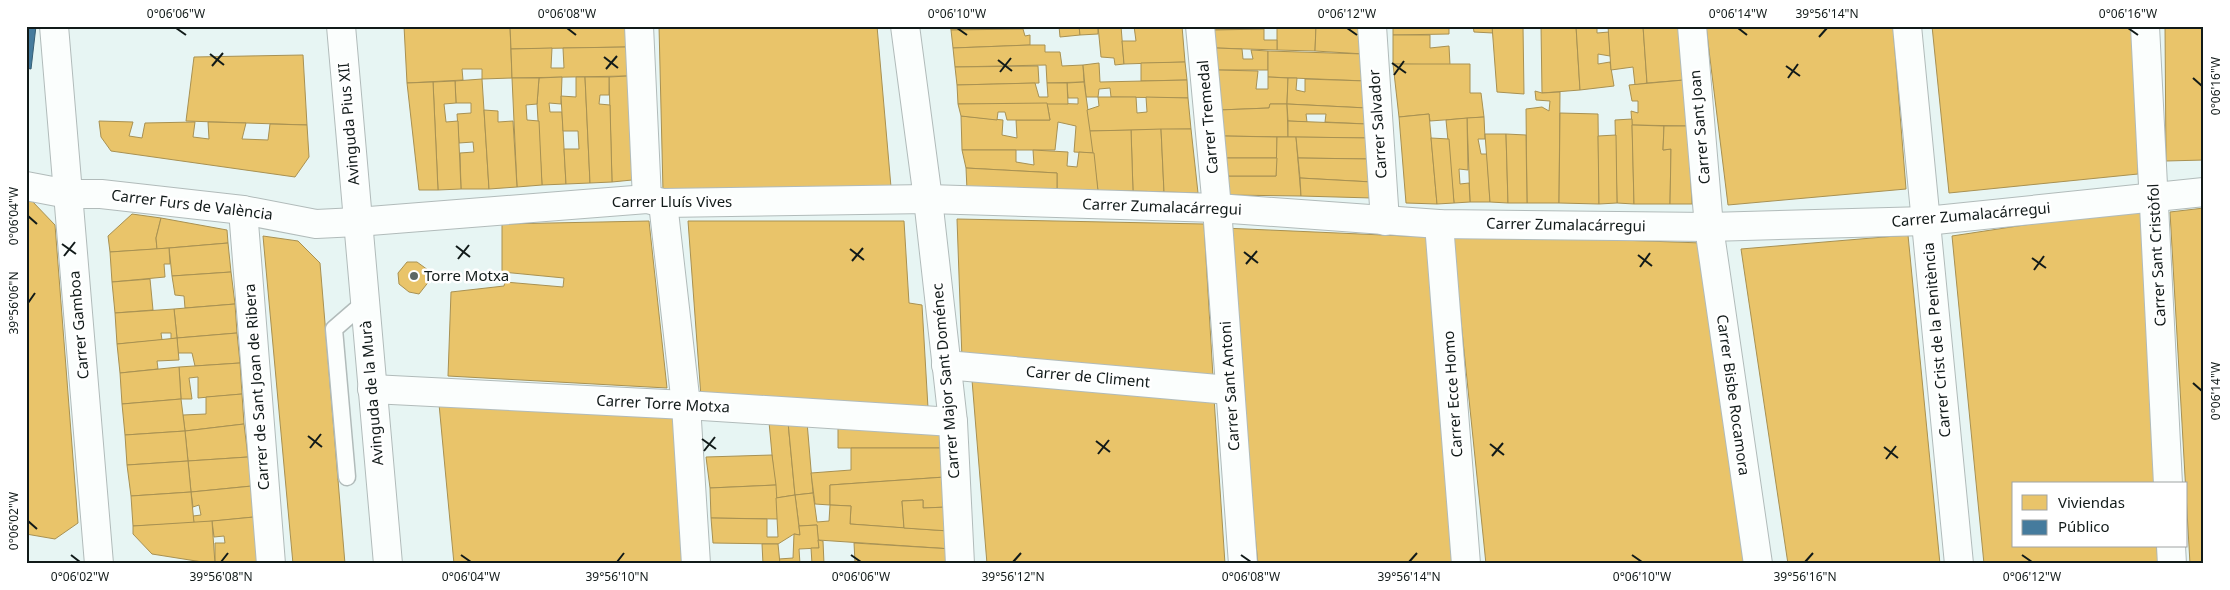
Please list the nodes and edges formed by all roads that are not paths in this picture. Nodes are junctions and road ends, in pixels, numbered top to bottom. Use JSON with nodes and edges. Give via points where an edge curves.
{"nodes":[{"id":1,"x":54,"y":26,"type":"edge"},
{"id":2,"x":341,"y":26,"type":"edge"},
{"id":3,"x":639,"y":26,"type":"edge"},
{"id":4,"x":905,"y":26,"type":"edge"},
{"id":5,"x":1200,"y":26,"type":"edge"},
{"id":6,"x":1372,"y":26,"type":"edge"},
{"id":7,"x":1692,"y":26,"type":"edge"},
{"id":8,"x":1907,"y":26,"type":"edge"},
{"id":9,"x":2145,"y":26,"type":"edge"},
{"id":10,"x":26,"y":186,"type":"edge"},
{"id":11,"x":2204,"y":192,"type":"edge"},
{"id":12,"x":68,"y":194,"type":"junction"},
{"id":13,"x":2154,"y":196,"type":"junction"},
{"id":14,"x":928,"y":199,"type":"junction"},
{"id":15,"x":655,"y":201,"type":"junction"},
{"id":16,"x":1217,"y":208,"type":"junction"},
{"id":17,"x":243,"y":210,"type":"junction"},
{"id":18,"x":1385,"y":221,"type":"junction"},
{"id":19,"x":1926,"y":221,"type":"junction"},
{"id":20,"x":358,"y":222,"type":"junction"},
{"id":21,"x":1440,"y":224,"type":"junction"},
{"id":22,"x":1709,"y":227,"type":"junction"},
{"id":23,"x":364,"y":303,"type":"junction"},
{"id":24,"x":946,"y":365,"type":"junction"},
{"id":25,"x":372,"y":389,"type":"junction"},
{"id":26,"x":1229,"y":390,"type":"junction"},
{"id":27,"x":686,"y":404,"type":"junction"},
{"id":28,"x":953,"y":422,"type":"junction"},
{"id":29,"x":347,"y":477,"type":"dead end"},
{"id":30,"x":2168,"y":482,"type":"edge"},
{"id":31,"x":2171,"y":548,"type":"edge"},
{"id":32,"x":99,"y":564,"type":"edge"},
{"id":33,"x":271,"y":564,"type":"edge"},
{"id":34,"x":388,"y":564,"type":"edge"},
{"id":35,"x":696,"y":564,"type":"edge"},
{"id":36,"x":960,"y":564,"type":"edge"},
{"id":37,"x":1243,"y":564,"type":"edge"},
{"id":38,"x":1466,"y":564,"type":"edge"},
{"id":39,"x":1758,"y":564,"type":"edge"},
{"id":40,"x":1959,"y":564,"type":"edge"},
{"id":41,"x":2172,"y":564,"type":"edge"}],
"edges":[{"from":1,"to":12,"type":"street","name":"Carrer Gamboa"},
{"from":2,"to":20,"type":"street","name":"Avinguda Pius XII"},
{"from":3,"to":15,"type":"street"},
{"from":4,"to":14,"type":"street","name":"Carrer Major Sant Doménec"},
{"from":5,"to":16,"type":"street","name":"Carrer Tremedal"},
{"from":6,"to":18,"type":"street","name":"Carrer Salvador"},
{"from":7,"to":22,"type":"street","name":"Carrer Sant Joan"},
{"from":8,"to":19,"type":"street","name":"Carrer Crist de la Penitència"},
{"from":9,"to":13,"type":"street","name":"Carrer Sant Cristòfol"},
{"from":10,"to":12,"type":"street","name":"Carrer Furs de València"},
{"from":11,"to":13,"type":"street","name":"Carrer Zumalacárregui"},
{"from":12,"to":17,"type":"street","name":"Carrer Furs de València","via":[[101,194]]},
{"from":12,"to":32,"type":"street","name":"Carrer Gamboa"},
{"from":13,"to":19,"type":"street","name":"Carrer Zumalacárregui"},
{"from":13,"to":30,"type":"street","name":"Carrer Sant Cristòfol"},
{"from":14,"to":15,"type":"street","name":"Carrer Lluís Vives"},
{"from":14,"to":16,"type":"street","name":"Carrer Zumalacárregui"},
{"from":14,"to":24,"type":"street","name":"Carrer Major Sant Doménec"},
{"from":15,"to":20,"type":"street","name":"Carrer Lluís Vives"},
{"from":15,"to":27,"type":"street"},
{"from":16,"to":18,"type":"street","name":"Carrer Zumalacárregui"},
{"from":16,"to":26,"type":"street","name":"Carrer Sant Antoni"},
{"from":17,"to":20,"type":"street","name":"Carrer Furs de València","via":[[316,224]]},
{"from":17,"to":33,"type":"street","name":"Carrer de Sant Joan de Ribera"},
{"from":18,"to":21,"type":"street","name":"Carrer Zumalacárregui"},
{"from":19,"to":22,"type":"street","name":"Carrer Zumalacárregui"},
{"from":19,"to":40,"type":"street","name":"Carrer Crist de la Penitència"},
{"from":20,"to":23,"type":"street","name":"Avinguda de la Murà"},
{"from":21,"to":22,"type":"street","name":"Carrer Zumalacárregui"},
{"from":21,"to":38,"type":"street","name":"Carrer Ecce Homo"},
{"from":22,"to":39,"type":"street","name":"Carrer Bisbe Rocamora"},
{"from":23,"to":25,"type":"street","name":"Avinguda de la Murà"},
{"from":23,"to":29,"type":"lane","via":[[334,329]]},
{"from":24,"to":26,"type":"street","name":"Carrer de Climent"},
{"from":24,"to":28,"type":"street","name":"Carrer Major Sant Doménec"},
{"from":25,"to":27,"type":"street","name":"Carrer Torre Motxa"},
{"from":25,"to":34,"type":"street","name":"Avinguda de la Murà"},
{"from":26,"to":37,"type":"street","name":"Carrer Sant Antoni"},
{"from":27,"to":28,"type":"street","name":"Carrer Torre Motxa"},
{"from":27,"to":35,"type":"street"},
{"from":28,"to":36,"type":"street","name":"Carrer Major Sant Doménec"},
{"from":31,"to":41,"type":"street"}]}
